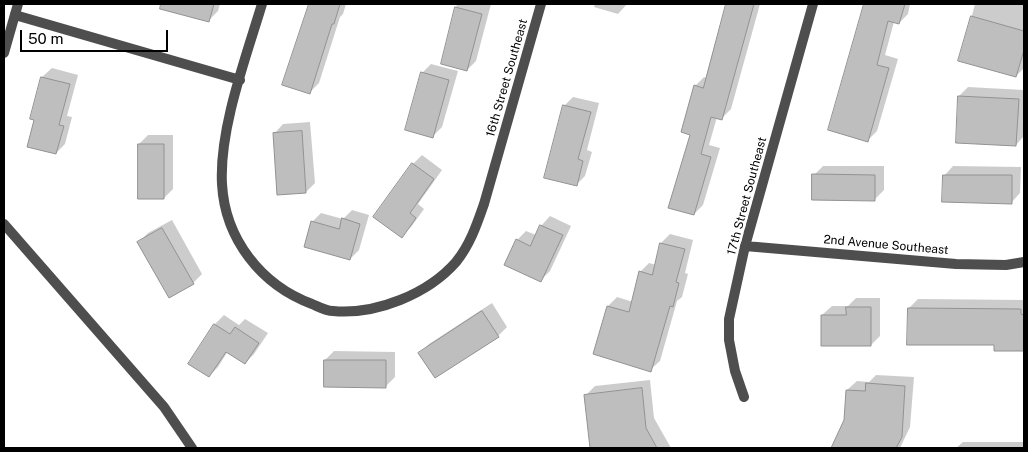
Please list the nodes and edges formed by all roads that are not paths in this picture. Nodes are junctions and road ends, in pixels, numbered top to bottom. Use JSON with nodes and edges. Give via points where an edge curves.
{"nodes":[{"id":1,"x":18,"y":4,"type":"edge"},
{"id":2,"x":262,"y":4,"type":"edge"},
{"id":3,"x":541,"y":4,"type":"edge"},
{"id":4,"x":813,"y":4,"type":"edge"},
{"id":5,"x":15,"y":15,"type":"junction"},
{"id":6,"x":4,"y":53,"type":"edge"},
{"id":7,"x":240,"y":80,"type":"junction"},
{"id":8,"x":4,"y":224,"type":"edge"},
{"id":9,"x":745,"y":246,"type":"junction"},
{"id":10,"x":1024,"y":262,"type":"edge"},
{"id":11,"x":744,"y":397,"type":"dead end"},
{"id":12,"x":192,"y":448,"type":"edge"}],
"edges":[{"from":1,"to":5,"type":"street"},
{"from":2,"to":7,"type":"street","name":"16th Street Southeast"},
{"from":3,"to":7,"type":"street","name":"16th Street Southeast","via":[[472,236],[456,261],[436,280],[391,303],[363,310],[332,312],[272,283],[251,262],[235,238],[222,185],[228,124]]},
{"from":4,"to":9,"type":"street","name":"17th Street Southeast"},
{"from":5,"to":6,"type":"street"},
{"from":5,"to":7,"type":"street"},
{"from":8,"to":12,"type":"street","via":[[164,407]]},
{"from":9,"to":10,"type":"street","name":"2nd Avenue Southeast","via":[[956,264]]},
{"from":9,"to":11,"type":"street","name":"17th Street Southeast","via":[[729,319],[729,340]]}]}
